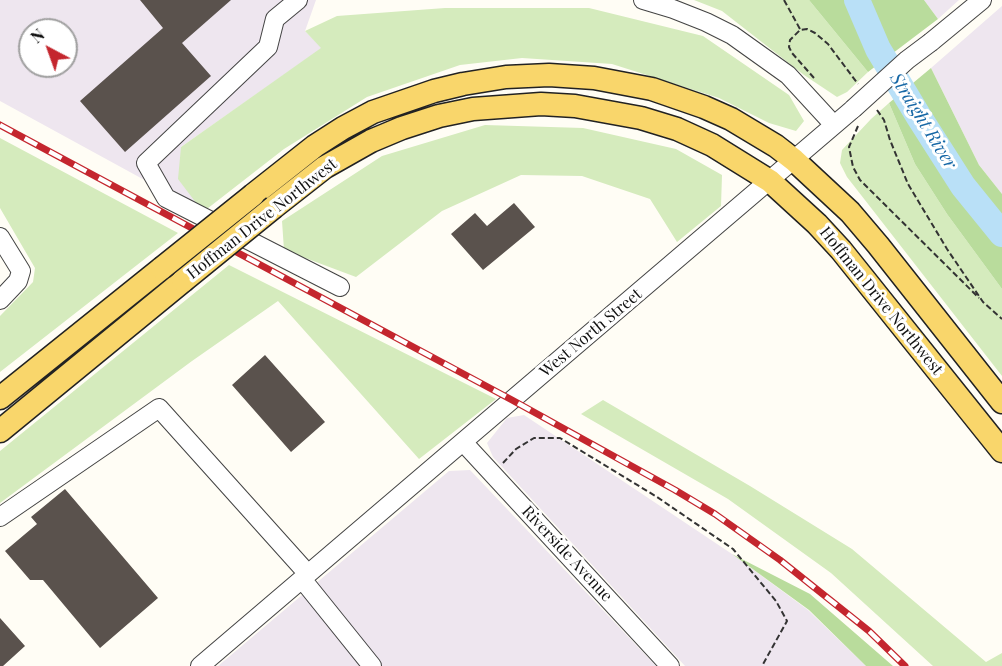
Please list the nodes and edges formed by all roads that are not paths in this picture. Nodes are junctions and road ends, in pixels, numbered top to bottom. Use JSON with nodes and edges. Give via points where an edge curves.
{"nodes":[{"id":1,"x":298,"y":0,"type":"edge"},
{"id":2,"x":643,"y":0,"type":"edge"},
{"id":3,"x":982,"y":0,"type":"edge"},
{"id":4,"x":834,"y":125,"type":"junction"},
{"id":5,"x":794,"y":160,"type":"junction"},
{"id":6,"x":770,"y":182,"type":"junction"},
{"id":7,"x":0,"y":237,"type":"edge"},
{"id":8,"x":340,"y":287,"type":"dead end"},
{"id":9,"x":0,"y":300,"type":"edge"},
{"id":10,"x":0,"y":398,"type":"edge"},
{"id":11,"x":1002,"y":402,"type":"edge"},
{"id":12,"x":0,"y":431,"type":"edge"},
{"id":13,"x":464,"y":442,"type":"junction"},
{"id":14,"x":1002,"y":452,"type":"edge"},
{"id":15,"x":0,"y":517,"type":"edge"},
{"id":16,"x":305,"y":577,"type":"junction"},
{"id":17,"x":200,"y":666,"type":"edge"},
{"id":18,"x":372,"y":666,"type":"edge"},
{"id":19,"x":670,"y":666,"type":"edge"}],
"edges":[{"from":1,"to":8,"type":"street","via":[[275,19],[268,47],[146,163],[166,198]]},
{"from":2,"to":4,"type":"street","via":[[732,35],[788,75]]},
{"from":3,"to":4,"type":"street","name":"West North Street","bridge":true},
{"from":4,"to":5,"type":"street","name":"West North Street"},
{"from":5,"to":6,"type":"street","name":"West North Street"},
{"from":5,"to":10,"type":"main road","name":"Hoffman Drive Northwest","bridge":true,"via":[[731,119],[652,89],[594,78],[549,75],[507,77],[434,90],[373,112],[315,146]]},
{"from":5,"to":11,"type":"main road","name":"Hoffman Drive Northwest","via":[[850,212]]},
{"from":6,"to":12,"type":"main road","name":"Hoffman Drive Northwest","bridge":true,"via":[[712,145],[641,118],[575,105],[519,105],[439,116],[402,128],[325,167]]},
{"from":6,"to":13,"type":"street","name":"West North Street"},
{"from":6,"to":14,"type":"main road","name":"Hoffman Drive Northwest","via":[[841,250]]},
{"from":7,"to":9,"type":"street","via":[[21,271],[18,281]]},
{"from":13,"to":16,"type":"street","name":"West North Street"},
{"from":13,"to":19,"type":"street","name":"Riverside Avenue"},
{"from":15,"to":16,"type":"street","via":[[159,408]]},
{"from":16,"to":17,"type":"street","name":"West North Street"},
{"from":16,"to":18,"type":"street"}]}
